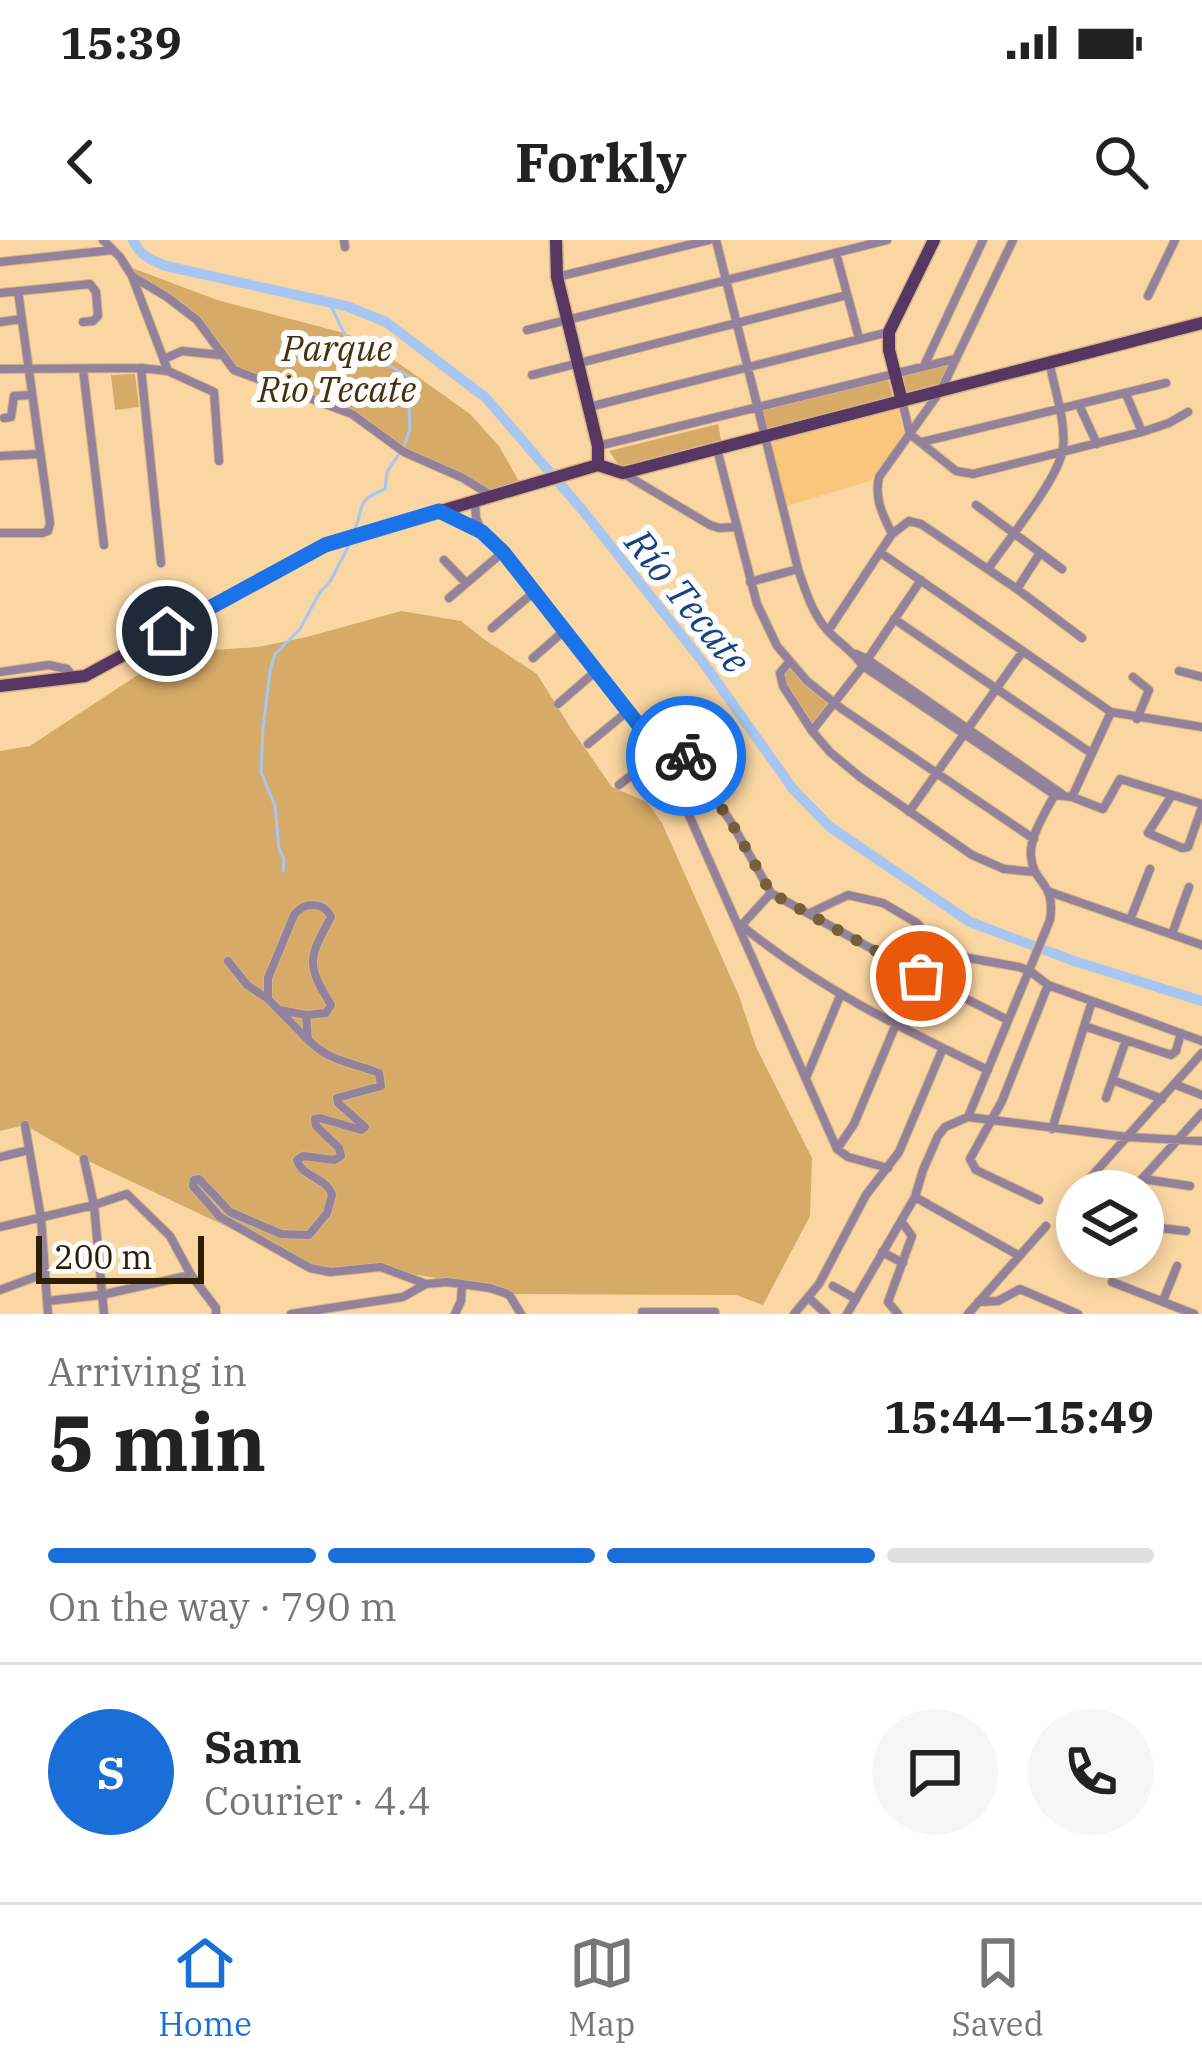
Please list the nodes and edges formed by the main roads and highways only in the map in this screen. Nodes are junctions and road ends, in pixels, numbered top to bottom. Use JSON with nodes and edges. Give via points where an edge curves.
{"nodes":[{"id":1,"x":556,"y":240,"type":"edge"},
{"id":2,"x":934,"y":240,"type":"edge"},
{"id":3,"x":1202,"y":323,"type":"edge"},
{"id":4,"x":902,"y":401,"type":"junction"},
{"id":5,"x":598,"y":465,"type":"junction"},
{"id":6,"x":0,"y":686,"type":"edge"}],
"edges":[{"from":1,"to":5,"type":"main road"},
{"from":2,"to":4,"type":"main road","via":[[889,332]]},
{"from":3,"to":4,"type":"main road"},
{"from":4,"to":5,"type":"main road","via":[[623,473]]},
{"from":5,"to":6,"type":"main road","via":[[325,545],[97,670]]}]}
